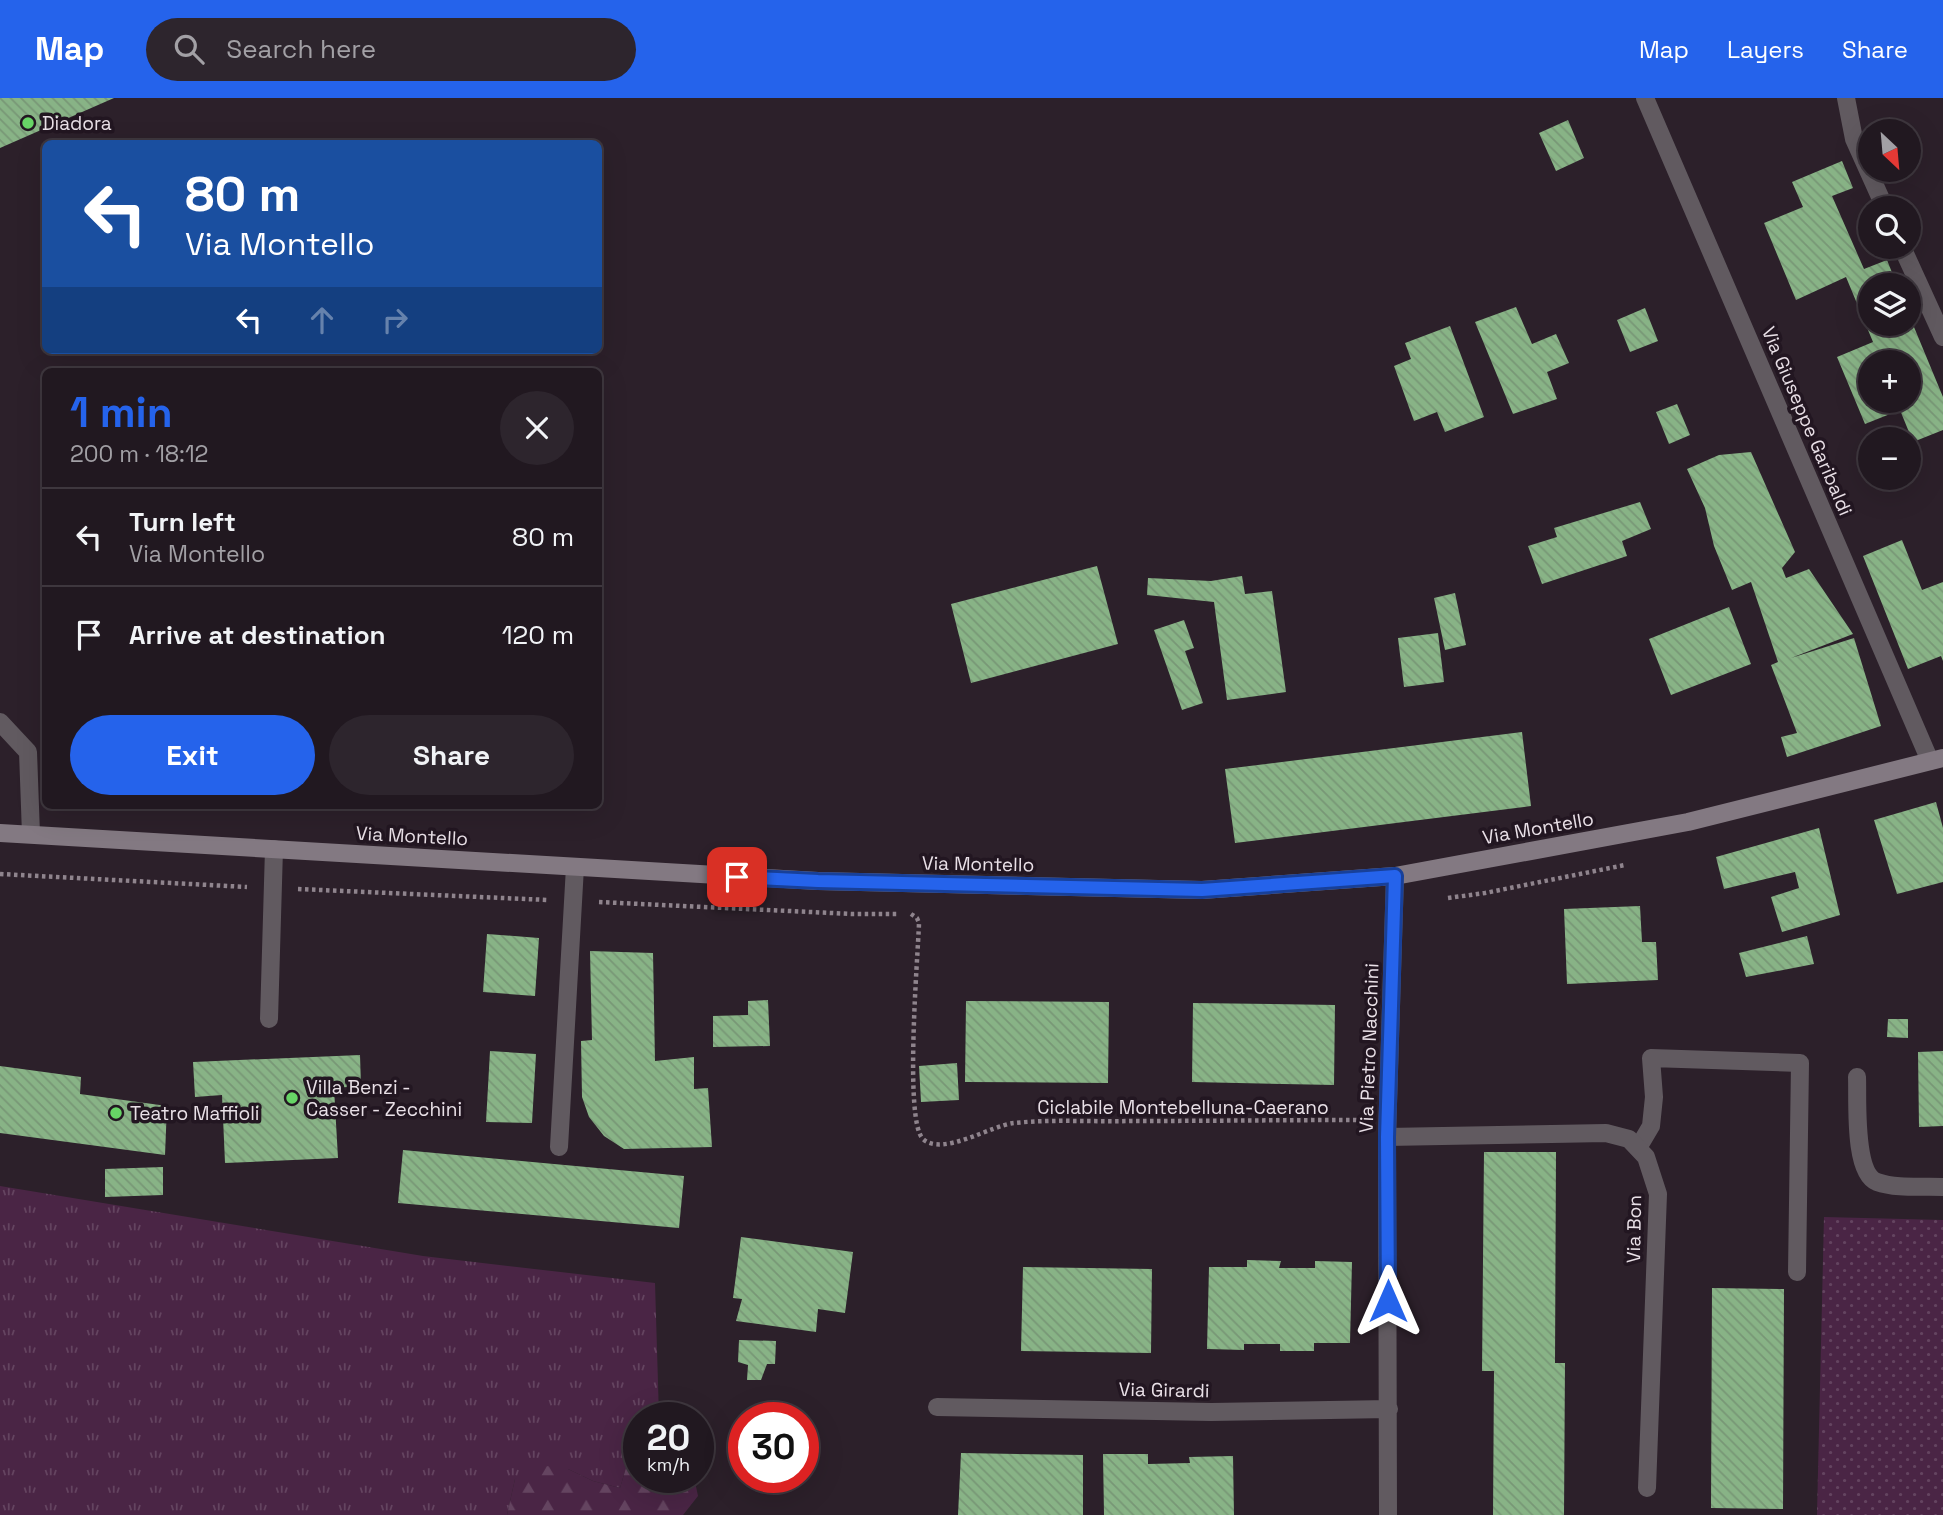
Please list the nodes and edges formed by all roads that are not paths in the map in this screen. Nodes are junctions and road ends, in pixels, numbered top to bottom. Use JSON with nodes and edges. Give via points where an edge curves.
{"nodes":[{"id":1,"x":1645,"y":98,"type":"edge"},
{"id":2,"x":1846,"y":98,"type":"edge"},
{"id":3,"x":1880,"y":196,"type":"edge"},
{"id":4,"x":1907,"y":259,"type":"edge"},
{"id":5,"x":1943,"y":337,"type":"edge"},
{"id":6,"x":0,"y":722,"type":"edge"},
{"id":7,"x":1937,"y":759,"type":"edge"},
{"id":8,"x":0,"y":833,"type":"edge"},
{"id":9,"x":31,"y":834,"type":"junction"},
{"id":10,"x":274,"y":849,"type":"junction"},
{"id":11,"x":575,"y":867,"type":"junction"},
{"id":12,"x":1395,"y":876,"type":"junction"},
{"id":13,"x":269,"y":1019,"type":"dead end"},
{"id":14,"x":1857,"y":1077,"type":"dead end"},
{"id":15,"x":1387,"y":1128,"type":"junction"},
{"id":16,"x":559,"y":1147,"type":"dead end"},
{"id":17,"x":1638,"y":1147,"type":"junction"},
{"id":18,"x":1943,"y":1187,"type":"edge"},
{"id":19,"x":1797,"y":1272,"type":"dead end"},
{"id":20,"x":937,"y":1407,"type":"dead end"},
{"id":21,"x":1389,"y":1409,"type":"junction"},
{"id":22,"x":1647,"y":1488,"type":"dead end"},
{"id":23,"x":1388,"y":1515,"type":"edge"}],
"edges":[{"from":1,"to":7,"type":"street","name":"Via Giuseppe Garibaldi"},
{"from":2,"to":3,"type":"street","via":[[1854,139]]},
{"from":4,"to":5,"type":"street"},
{"from":6,"to":9,"type":"street","via":[[28,752]]},
{"from":7,"to":12,"type":"main road","name":"Via Montello","via":[[1688,822]]},
{"from":8,"to":9,"type":"main road","name":"Via Montello"},
{"from":9,"to":10,"type":"main road","name":"Via Montello"},
{"from":10,"to":11,"type":"main road","name":"Via Montello"},
{"from":10,"to":13,"type":"street"},
{"from":11,"to":12,"type":"main road","name":"Via Montello","via":[[818,881],[1188,890]]},
{"from":11,"to":16,"type":"street"},
{"from":12,"to":15,"type":"street","name":"Via Pietro Nacchini"},
{"from":14,"to":18,"type":"street","via":[[1861,1162],[1868,1176],[1898,1186]]},
{"from":15,"to":17,"type":"street","via":[[1606,1133],[1629,1139]]},
{"from":15,"to":21,"type":"street","name":"Via Pietro Nacchini"},
{"from":17,"to":19,"type":"street","via":[[1651,1126],[1651,1058],[1800,1063]]},
{"from":17,"to":22,"type":"street","name":"Via Bon","via":[[1658,1194]]},
{"from":20,"to":21,"type":"street","name":"Via Girardi","via":[[1211,1412]]},
{"from":21,"to":23,"type":"street","name":"Via Pietro Nacchini"}]}
